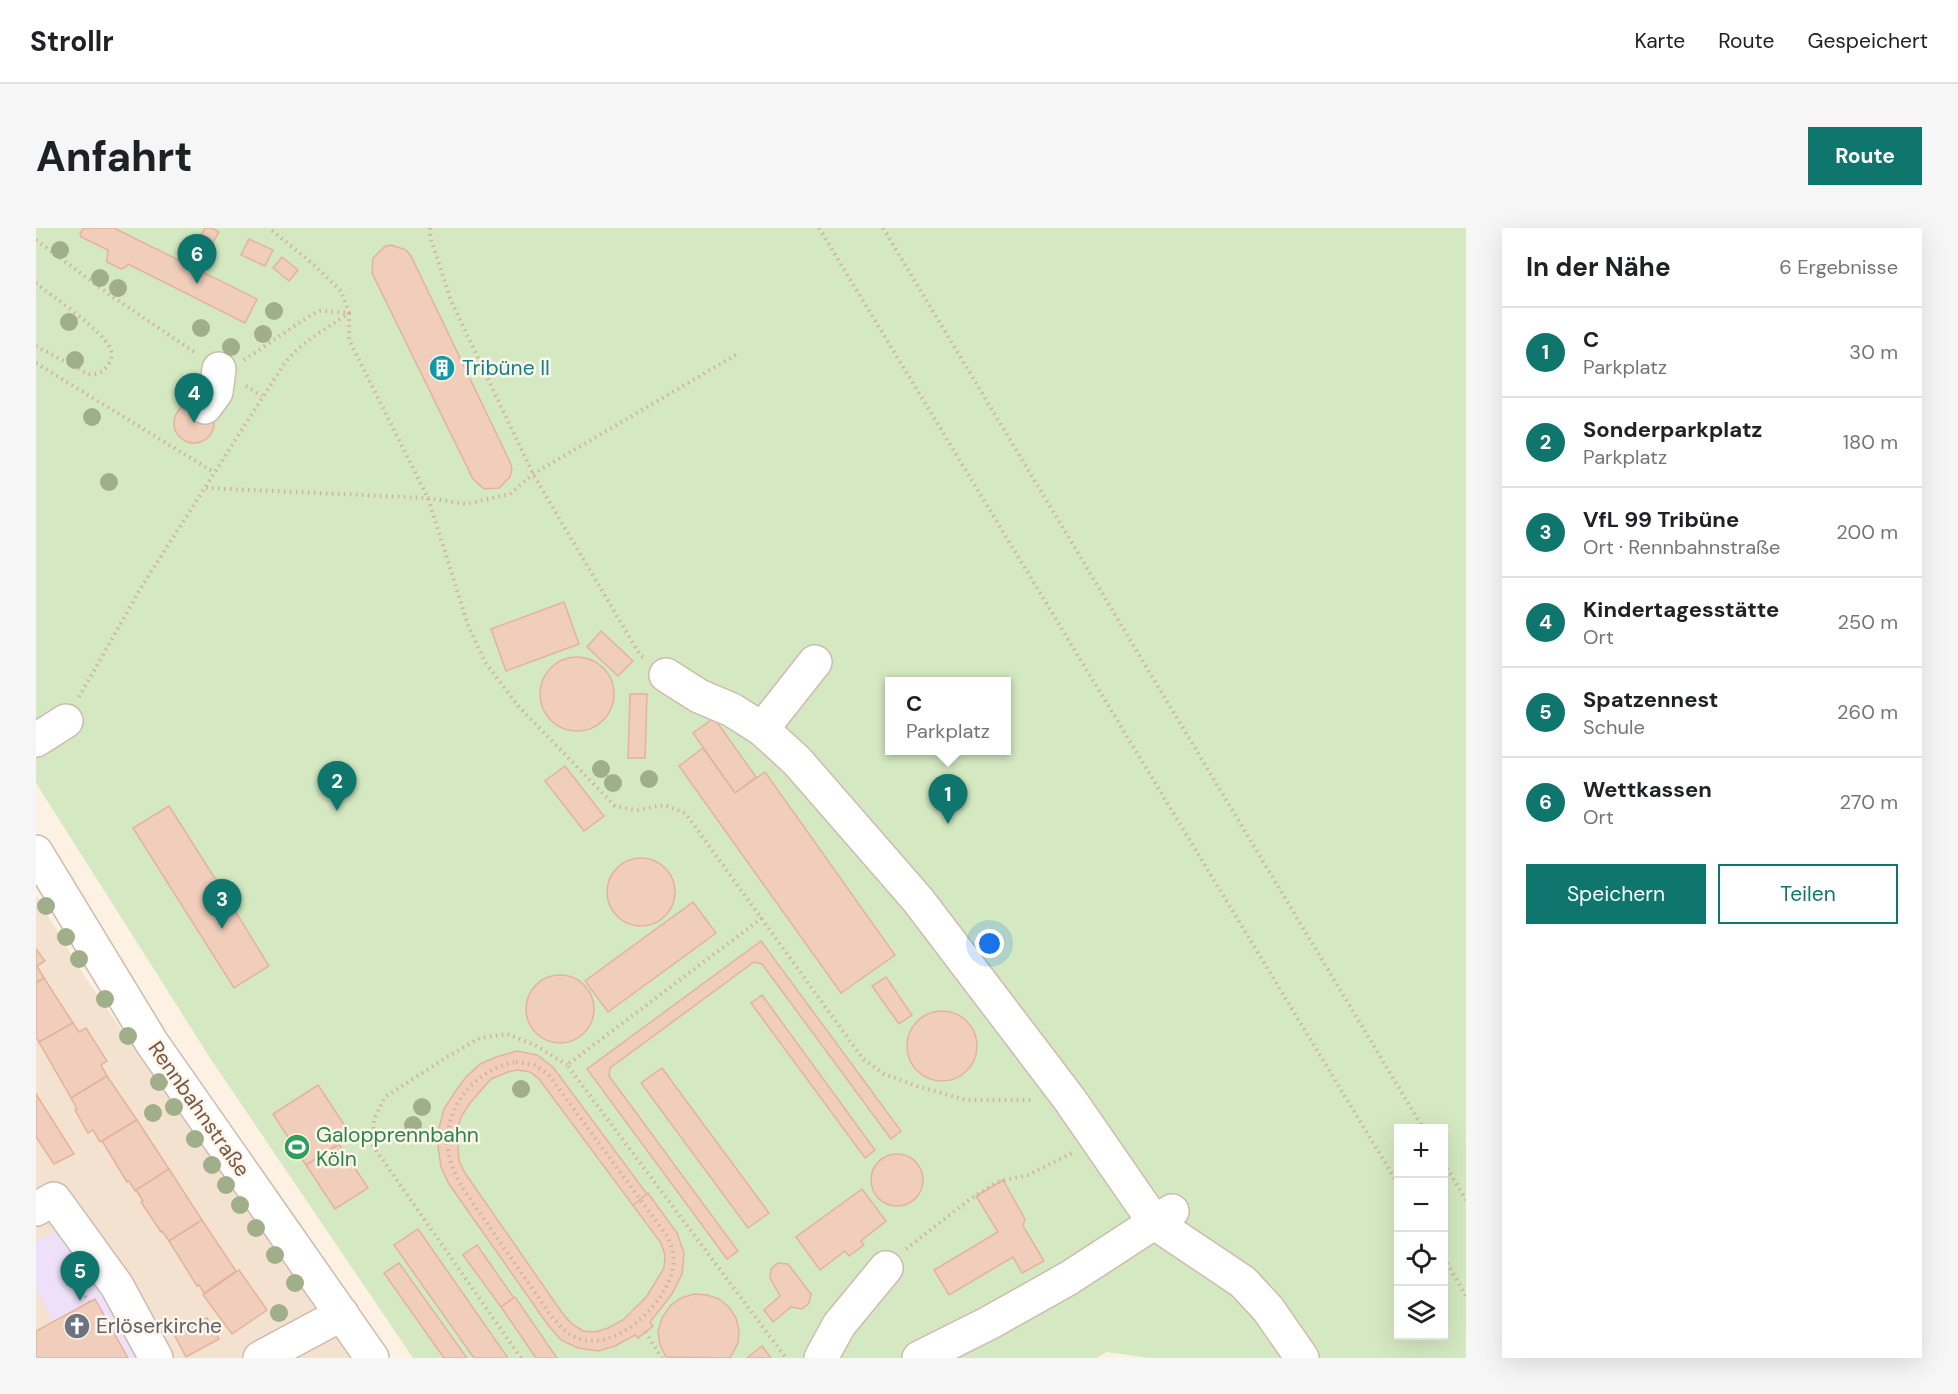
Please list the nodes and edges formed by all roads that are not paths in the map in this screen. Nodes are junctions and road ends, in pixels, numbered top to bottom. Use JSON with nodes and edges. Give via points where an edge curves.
{"nodes":[{"id":1,"x":219,"y":369,"type":"road end"},
{"id":2,"x":205,"y":407,"type":"dead end"},
{"id":3,"x":815,"y":662,"type":"dead end"},
{"id":4,"x":666,"y":675,"type":"road end"},
{"id":5,"x":66,"y":721,"type":"road end"},
{"id":6,"x":762,"y":729,"type":"junction"},
{"id":7,"x":36,"y":740,"type":"edge"},
{"id":8,"x":36,"y":852,"type":"edge"},
{"id":9,"x":36,"y":1209,"type":"edge"},
{"id":10,"x":1165,"y":1216,"type":"junction"},
{"id":11,"x":886,"y":1268,"type":"road end"},
{"id":12,"x":342,"y":1314,"type":"junction"},
{"id":13,"x":156,"y":1358,"type":"edge"},
{"id":14,"x":260,"y":1358,"type":"edge"},
{"id":15,"x":372,"y":1358,"type":"edge"},
{"id":16,"x":821,"y":1358,"type":"edge"},
{"id":17,"x":919,"y":1358,"type":"edge"},
{"id":18,"x":1302,"y":1358,"type":"edge"}],
"edges":[{"from":1,"to":2,"type":"street","via":[[216,392]]},
{"from":3,"to":6,"type":"street"},
{"from":4,"to":6,"type":"street"},
{"from":5,"to":7,"type":"street"},
{"from":6,"to":10,"type":"street","via":[[797,761],[918,900],[1097,1138]]},
{"from":8,"to":12,"type":"street","name":"Rennbahnstraße","via":[[152,1043]]},
{"from":9,"to":13,"type":"street","via":[[54,1199],[117,1286]]},
{"from":10,"to":17,"type":"street","via":[[1059,1284]]},
{"from":10,"to":18,"type":"street","via":[[1244,1282]]},
{"from":11,"to":16,"type":"street","via":[[839,1325]]},
{"from":12,"to":14,"type":"street"},
{"from":12,"to":15,"type":"street","name":"Rennbahnstraße"}]}
